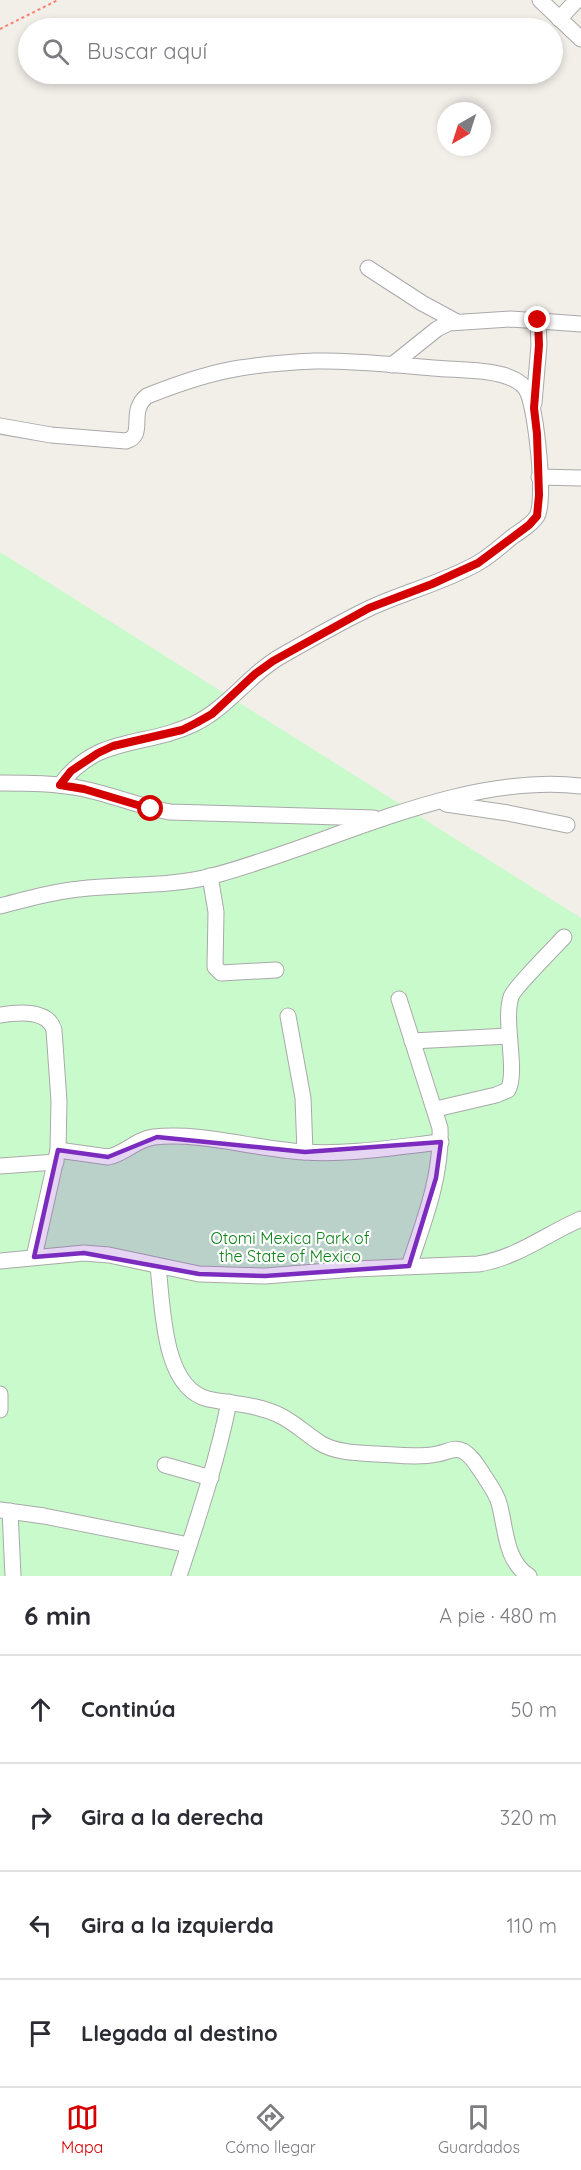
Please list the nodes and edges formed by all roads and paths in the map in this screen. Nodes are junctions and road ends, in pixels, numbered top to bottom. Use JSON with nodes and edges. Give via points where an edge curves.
{"nodes":[{"id":1,"x":58,"y":0,"type":"edge"},
{"id":2,"x":540,"y":0,"type":"edge"},
{"id":3,"x":577,"y":0,"type":"edge"},
{"id":4,"x":22,"y":18,"type":"edge"},
{"id":5,"x":558,"y":18,"type":"edge"},
{"id":6,"x":560,"y":18,"type":"edge"},
{"id":7,"x":18,"y":20,"type":"edge"},
{"id":8,"x":563,"y":23,"type":"edge"},
{"id":9,"x":0,"y":29,"type":"edge"},
{"id":10,"x":581,"y":39,"type":"edge"},
{"id":11,"x":368,"y":268,"type":"dead end"},
{"id":12,"x":538,"y":320,"type":"junction"},
{"id":13,"x":457,"y":321,"type":"junction"},
{"id":14,"x":580,"y":322,"type":"edge"},
{"id":15,"x":392,"y":365,"type":"junction"},
{"id":16,"x":534,"y":408,"type":"junction"},
{"id":17,"x":0,"y":426,"type":"edge"},
{"id":18,"x":539,"y":477,"type":"junction"},
{"id":19,"x":581,"y":478,"type":"edge"},
{"id":20,"x":0,"y":783,"type":"edge"},
{"id":21,"x":60,"y":785,"type":"junction"},
{"id":22,"x":581,"y":786,"type":"edge"},
{"id":23,"x":438,"y":803,"type":"junction"},
{"id":24,"x":383,"y":818,"type":"junction"},
{"id":25,"x":567,"y":825,"type":"dead end"},
{"id":26,"x":210,"y":876,"type":"junction"},
{"id":27,"x":0,"y":906,"type":"edge"},
{"id":28,"x":564,"y":937,"type":"dead end"},
{"id":29,"x":276,"y":970,"type":"dead end"},
{"id":30,"x":399,"y":999,"type":"dead end"},
{"id":31,"x":0,"y":1015,"type":"edge"},
{"id":32,"x":288,"y":1016,"type":"dead end"},
{"id":33,"x":509,"y":1036,"type":"junction"},
{"id":34,"x":412,"y":1041,"type":"junction"},
{"id":35,"x":436,"y":1109,"type":"junction"},
{"id":36,"x":441,"y":1143,"type":"junction"},
{"id":37,"x":305,"y":1152,"type":"junction"},
{"id":38,"x":57,"y":1156,"type":"junction"},
{"id":39,"x":0,"y":1166,"type":"edge"},
{"id":40,"x":581,"y":1219,"type":"edge"},
{"id":41,"x":33,"y":1257,"type":"junction"},
{"id":42,"x":0,"y":1261,"type":"edge"},
{"id":43,"x":409,"y":1266,"type":"junction"},
{"id":44,"x":158,"y":1267,"type":"junction"},
{"id":45,"x":0,"y":1394,"type":"edge"},
{"id":46,"x":229,"y":1402,"type":"junction"},
{"id":47,"x":0,"y":1410,"type":"edge"},
{"id":48,"x":165,"y":1465,"type":"dead end"},
{"id":49,"x":211,"y":1478,"type":"junction"},
{"id":50,"x":5,"y":1511,"type":"edge"},
{"id":51,"x":189,"y":1545,"type":"junction"},
{"id":52,"x":13,"y":1576,"type":"edge"},
{"id":53,"x":179,"y":1576,"type":"edge"},
{"id":54,"x":529,"y":1576,"type":"edge"}],
"edges":[{"from":1,"to":4,"type":"path"},
{"from":2,"to":5,"type":"street"},
{"from":3,"to":6,"type":"street"},
{"from":7,"to":9,"type":"path"},
{"from":8,"to":10,"type":"street"},
{"from":11,"to":13,"type":"street"},
{"from":12,"to":13,"type":"street"},
{"from":12,"to":14,"type":"street"},
{"from":12,"to":16,"type":"street"},
{"from":13,"to":15,"type":"street","via":[[443,325]]},
{"from":15,"to":16,"type":"street","via":[[502,375],[522,385]]},
{"from":15,"to":17,"type":"street","via":[[291,362],[195,379],[143,399],[137,409],[137,431],[126,441]]},
{"from":16,"to":18,"type":"street"},
{"from":18,"to":19,"type":"street"},
{"from":18,"to":21,"type":"street","via":[[537,516],[478,563],[369,608],[283,655],[196,723],[113,746],[71,771]]},
{"from":20,"to":21,"type":"street"},
{"from":21,"to":24,"type":"street","via":[[170,812]]},
{"from":22,"to":23,"type":"street","via":[[533,784]]},
{"from":23,"to":24,"type":"street"},
{"from":23,"to":25,"type":"street"},
{"from":24,"to":26,"type":"street"},
{"from":26,"to":27,"type":"street","via":[[72,890]]},
{"from":26,"to":29,"type":"street","via":[[216,912],[214,967],[221,973]]},
{"from":28,"to":33,"type":"street","via":[[511,995]]},
{"from":30,"to":34,"type":"street"},
{"from":31,"to":38,"type":"street","via":[[35,1014],[52,1023],[59,1101]]},
{"from":32,"to":37,"type":"street","via":[[303,1098]]},
{"from":33,"to":34,"type":"street"},
{"from":33,"to":35,"type":"street","via":[[512,1079],[508,1090]]},
{"from":34,"to":35,"type":"street"},
{"from":35,"to":36,"type":"street"},
{"from":36,"to":37,"type":"street"},
{"from":36,"to":43,"type":"street","via":[[436,1178]]},
{"from":37,"to":38,"type":"street","via":[[172,1137],[146,1138],[116,1156]]},
{"from":38,"to":39,"type":"street"},
{"from":38,"to":41,"type":"street"},
{"from":40,"to":43,"type":"street","via":[[496,1261]]},
{"from":41,"to":42,"type":"street"},
{"from":41,"to":44,"type":"street","via":[[84,1252]]},
{"from":43,"to":44,"type":"street","via":[[265,1276],[199,1274]]},
{"from":44,"to":46,"type":"street","via":[[168,1342],[178,1377],[194,1394]]},
{"from":45,"to":47,"type":"street"},
{"from":46,"to":49,"type":"street"},
{"from":46,"to":54,"type":"street","via":[[278,1415],[321,1443],[342,1450],[429,1455],[455,1449],[464,1451],[498,1500],[511,1556]]},
{"from":48,"to":49,"type":"street"},
{"from":49,"to":51,"type":"street"},
{"from":50,"to":51,"type":"street"},
{"from":50,"to":52,"type":"street"},
{"from":51,"to":53,"type":"street"}]}
